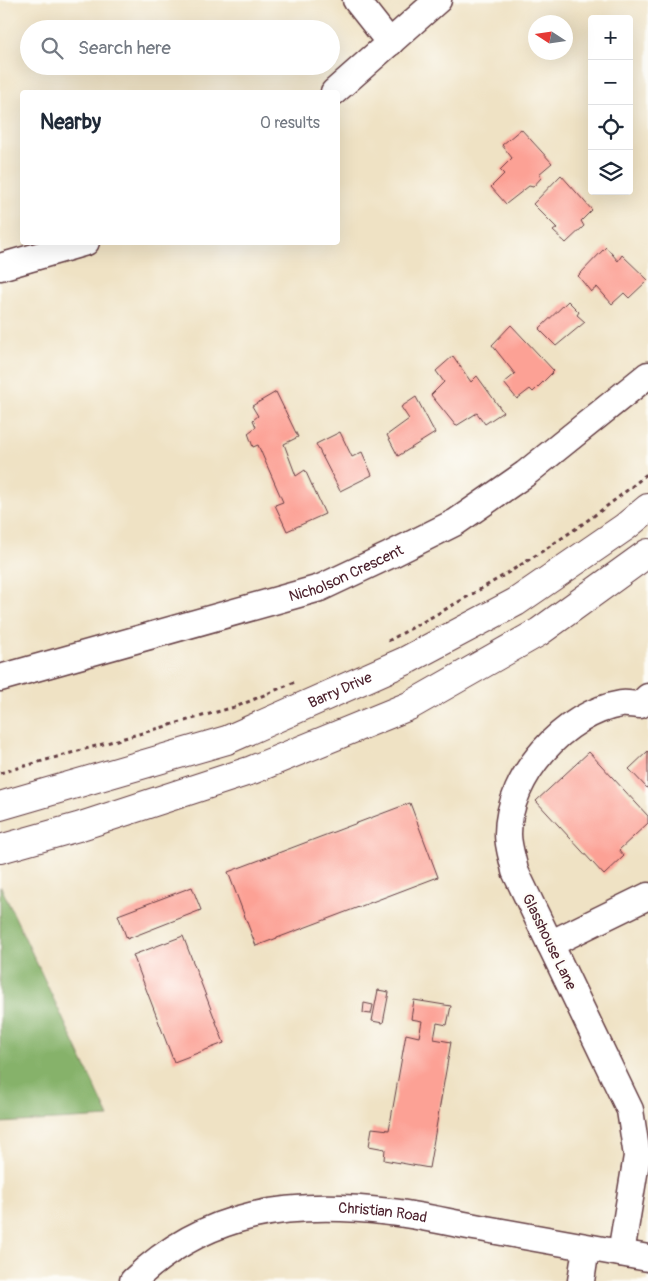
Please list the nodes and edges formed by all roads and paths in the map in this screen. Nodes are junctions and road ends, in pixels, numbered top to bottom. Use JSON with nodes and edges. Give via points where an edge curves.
{"nodes":[{"id":1,"x":356,"y":0,"type":"edge"},
{"id":2,"x":438,"y":0,"type":"edge"},
{"id":3,"x":390,"y":43,"type":"junction"},
{"id":4,"x":336,"y":90,"type":"edge"},
{"id":5,"x":76,"y":245,"type":"edge"},
{"id":6,"x":0,"y":267,"type":"edge"},
{"id":7,"x":648,"y":375,"type":"edge"},
{"id":8,"x":648,"y":473,"type":"edge"},
{"id":9,"x":648,"y":508,"type":"edge"},
{"id":10,"x":648,"y":553,"type":"edge"},
{"id":11,"x":384,"y":643,"type":"dead end"},
{"id":12,"x":0,"y":678,"type":"edge"},
{"id":13,"x":298,"y":680,"type":"dead end"},
{"id":14,"x":645,"y":705,"type":"edge"},
{"id":15,"x":0,"y":773,"type":"edge"},
{"id":16,"x":0,"y":806,"type":"edge"},
{"id":17,"x":0,"y":849,"type":"edge"},
{"id":18,"x":648,"y":896,"type":"edge"},
{"id":19,"x":550,"y":944,"type":"junction"},
{"id":20,"x":586,"y":1248,"type":"junction"},
{"id":21,"x":621,"y":1253,"type":"junction"},
{"id":22,"x":648,"y":1258,"type":"edge"},
{"id":23,"x":133,"y":1281,"type":"edge"},
{"id":24,"x":581,"y":1281,"type":"edge"}],
"edges":[{"from":1,"to":3,"type":"street"},
{"from":2,"to":3,"type":"street"},
{"from":3,"to":4,"type":"street"},
{"from":5,"to":6,"type":"street"},
{"from":7,"to":12,"type":"street","name":"Nicholson Crescent","via":[[525,474],[456,522],[372,564],[320,588]]},
{"from":8,"to":11,"type":"path","via":[[549,547]]},
{"from":9,"to":16,"type":"main road","name":"Barry Drive","via":[[626,527],[516,602],[406,662],[227,740]]},
{"from":10,"to":17,"type":"main road","via":[[539,632],[408,706],[252,770]]},
{"from":13,"to":15,"type":"path","via":[[238,706]]},
{"from":14,"to":19,"type":"street","name":"Glasshouse Lane","via":[[622,704],[579,721],[543,750],[518,789],[508,834],[515,872]]},
{"from":18,"to":19,"type":"street"},
{"from":19,"to":21,"type":"street","name":"Glasshouse Lane","via":[[630,1110],[637,1156]]},
{"from":20,"to":21,"type":"street","name":"Christian Road"},
{"from":20,"to":23,"type":"street","name":"Christian Road","via":[[390,1212],[297,1209],[257,1213],[219,1224],[183,1241]]},
{"from":20,"to":24,"type":"street"},
{"from":21,"to":22,"type":"street","name":"Christian Road"}]}
